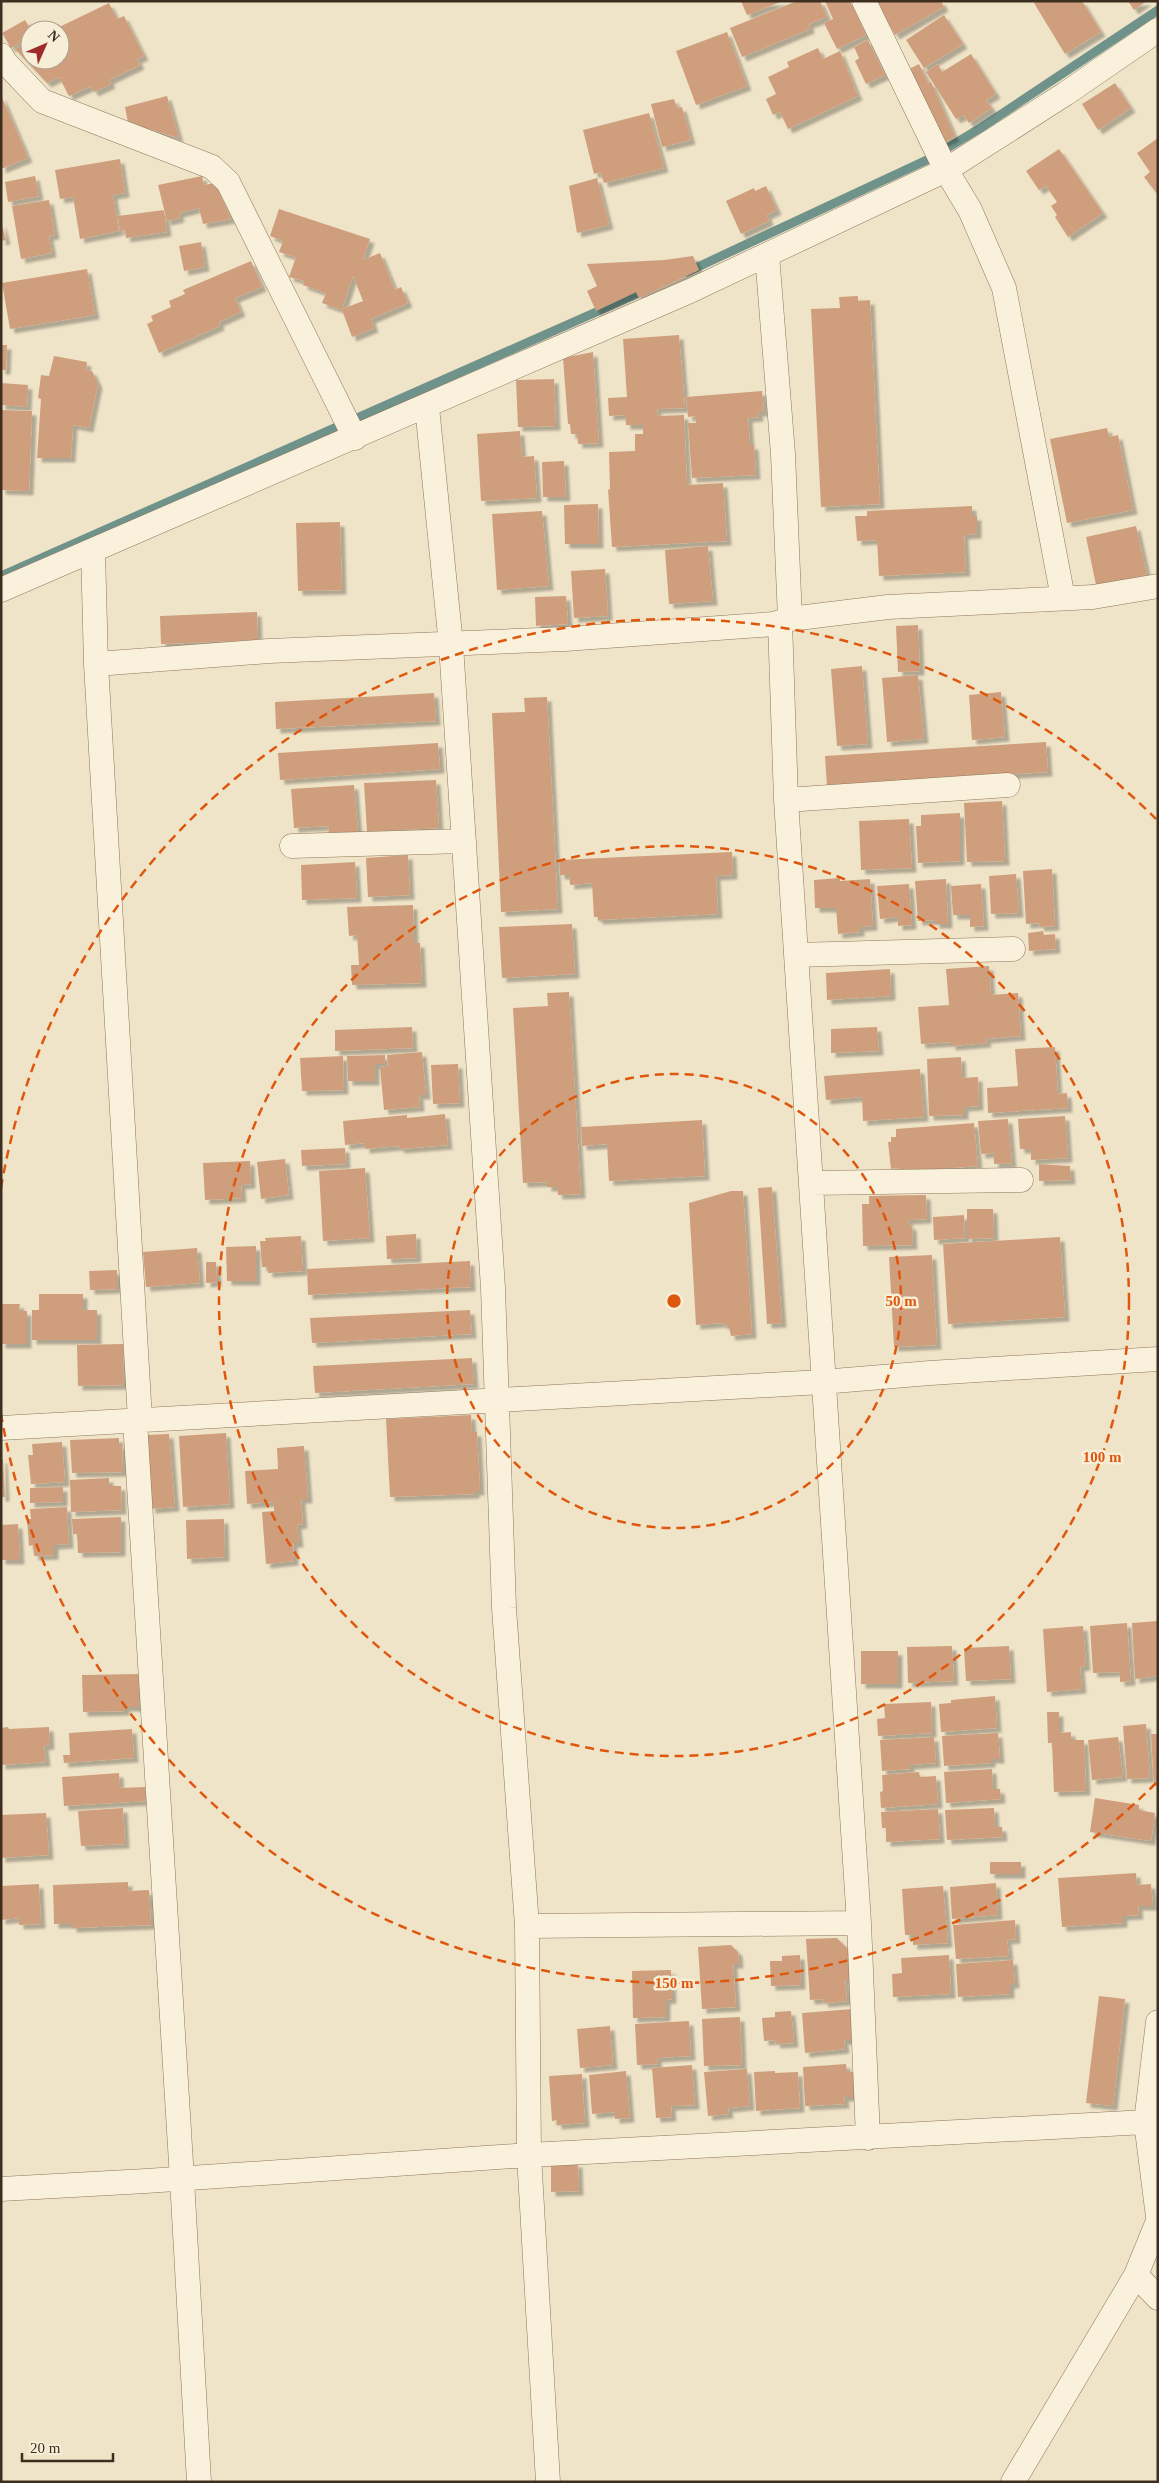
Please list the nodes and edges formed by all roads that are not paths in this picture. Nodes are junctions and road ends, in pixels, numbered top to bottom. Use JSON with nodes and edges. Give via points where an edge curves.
{"nodes":[{"id":1,"x":864,"y":1,"type":"edge"},
{"id":2,"x":1158,"y":30,"type":"edge"},
{"id":3,"x":1,"y":55,"type":"edge"},
{"id":4,"x":946,"y":170,"type":"junction"},
{"id":5,"x":767,"y":255,"type":"junction"},
{"id":6,"x":427,"y":407,"type":"junction"},
{"id":7,"x":355,"y":438,"type":"junction"},
{"id":8,"x":93,"y":550,"type":"junction"},
{"id":9,"x":1158,"y":586,"type":"edge"},
{"id":10,"x":1,"y":590,"type":"edge"},
{"id":11,"x":1063,"y":598,"type":"junction"},
{"id":12,"x":785,"y":620,"type":"junction"},
{"id":13,"x":451,"y":644,"type":"junction"},
{"id":14,"x":96,"y":664,"type":"junction"},
{"id":15,"x":1008,"y":785,"type":"dead end"},
{"id":16,"x":786,"y":800,"type":"junction"},
{"id":17,"x":464,"y":841,"type":"junction"},
{"id":18,"x":292,"y":846,"type":"dead end"},
{"id":19,"x":1013,"y":949,"type":"dead end"},
{"id":20,"x":796,"y":955,"type":"junction"},
{"id":21,"x":1021,"y":1180,"type":"dead end"},
{"id":22,"x":811,"y":1183,"type":"junction"},
{"id":23,"x":1158,"y":1359,"type":"edge"},
{"id":24,"x":822,"y":1382,"type":"junction"},
{"id":25,"x":498,"y":1401,"type":"junction"},
{"id":26,"x":137,"y":1421,"type":"junction"},
{"id":27,"x":1,"y":1428,"type":"edge"},
{"id":28,"x":859,"y":1922,"type":"junction"},
{"id":29,"x":527,"y":1926,"type":"junction"},
{"id":30,"x":1158,"y":2022,"type":"edge"},
{"id":31,"x":1152,"y":2128,"type":"edge"},
{"id":32,"x":868,"y":2138,"type":"junction"},
{"id":33,"x":529,"y":2155,"type":"junction"},
{"id":34,"x":182,"y":2179,"type":"junction"},
{"id":35,"x":1,"y":2189,"type":"edge"},
{"id":36,"x":1158,"y":2217,"type":"edge"},
{"id":37,"x":1158,"y":2221,"type":"edge"},
{"id":38,"x":1136,"y":2275,"type":"junction"},
{"id":39,"x":1158,"y":2298,"type":"edge"},
{"id":40,"x":199,"y":2482,"type":"edge"},
{"id":41,"x":548,"y":2482,"type":"edge"},
{"id":42,"x":1013,"y":2482,"type":"edge"}],
"edges":[{"from":1,"to":4,"type":"street"},
{"from":2,"to":4,"type":"street"},
{"from":3,"to":7,"type":"street","via":[[42,101],[212,168],[228,182]]},
{"from":4,"to":5,"type":"street"},
{"from":4,"to":11,"type":"street","via":[[970,210],[1004,288]]},
{"from":5,"to":6,"type":"street"},
{"from":5,"to":12,"type":"street","via":[[783,454]]},
{"from":6,"to":7,"type":"street"},
{"from":6,"to":13,"type":"street"},
{"from":7,"to":8,"type":"street"},
{"from":8,"to":10,"type":"street"},
{"from":8,"to":14,"type":"street"},
{"from":9,"to":11,"type":"street","via":[[1093,597]]},
{"from":11,"to":12,"type":"street","via":[[888,607]]},
{"from":12,"to":13,"type":"street","via":[[574,638]]},
{"from":12,"to":16,"type":"street"},
{"from":13,"to":14,"type":"street","via":[[269,651]]},
{"from":13,"to":17,"type":"street"},
{"from":14,"to":26,"type":"street"},
{"from":15,"to":16,"type":"street"},
{"from":16,"to":20,"type":"street"},
{"from":17,"to":18,"type":"street"},
{"from":17,"to":25,"type":"street"},
{"from":19,"to":20,"type":"street"},
{"from":20,"to":22,"type":"street"},
{"from":21,"to":22,"type":"street"},
{"from":22,"to":24,"type":"street"},
{"from":23,"to":24,"type":"street"},
{"from":24,"to":25,"type":"street"},
{"from":24,"to":28,"type":"street"},
{"from":25,"to":26,"type":"street"},
{"from":25,"to":29,"type":"street","via":[[504,1608]]},
{"from":26,"to":27,"type":"street"},
{"from":26,"to":34,"type":"street"},
{"from":28,"to":29,"type":"street"},
{"from":28,"to":32,"type":"street"},
{"from":29,"to":33,"type":"street"},
{"from":30,"to":31,"type":"street"},
{"from":31,"to":32,"type":"street"},
{"from":31,"to":36,"type":"street"},
{"from":32,"to":33,"type":"street"},
{"from":33,"to":34,"type":"street"},
{"from":33,"to":41,"type":"street"},
{"from":34,"to":35,"type":"street"},
{"from":34,"to":40,"type":"street"},
{"from":37,"to":38,"type":"street"},
{"from":38,"to":39,"type":"street"},
{"from":38,"to":42,"type":"street"}]}
